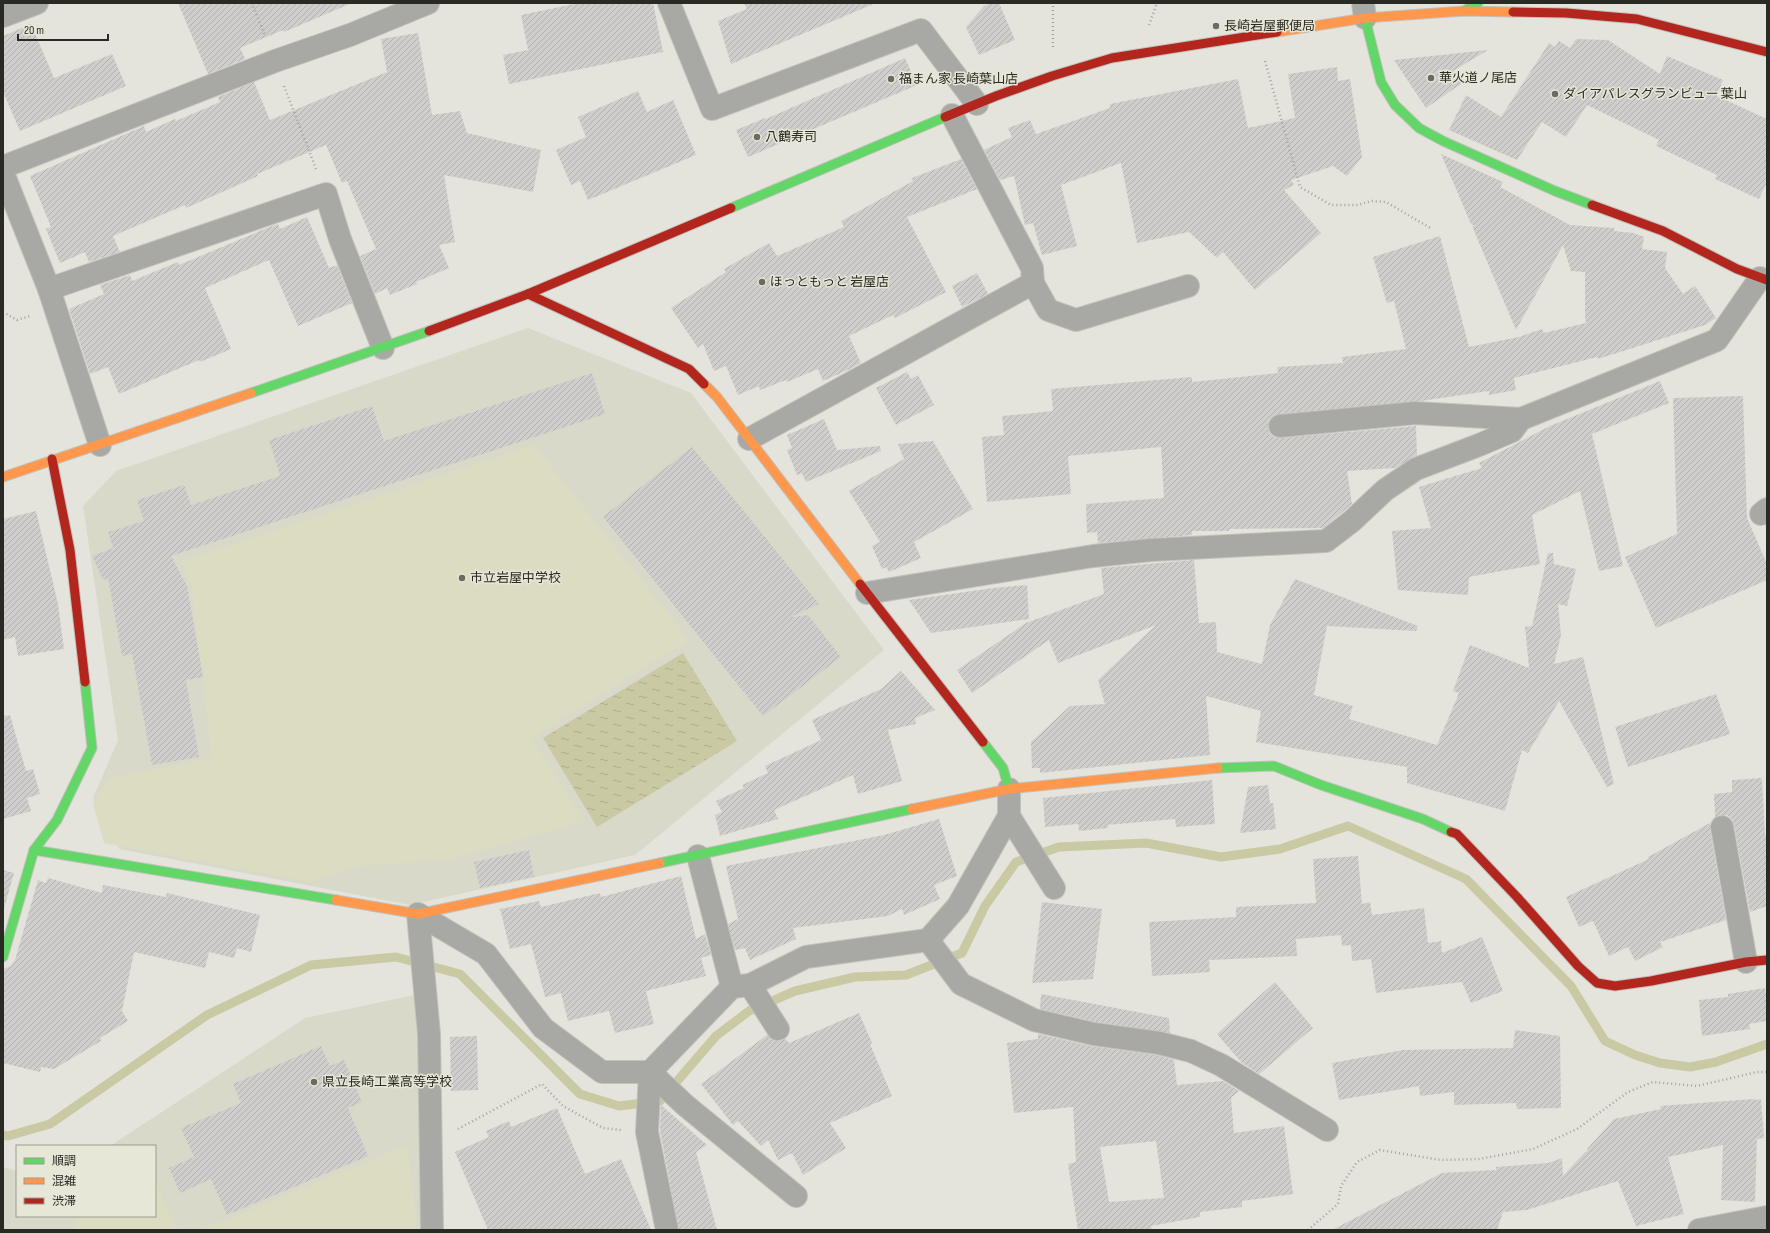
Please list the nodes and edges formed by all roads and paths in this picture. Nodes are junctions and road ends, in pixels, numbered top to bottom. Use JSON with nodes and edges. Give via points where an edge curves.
{"nodes":[{"id":1,"x":36,"y":3,"type":"edge"},
{"id":2,"x":252,"y":3,"type":"edge"},
{"id":3,"x":428,"y":3,"type":"edge"},
{"id":4,"x":669,"y":3,"type":"edge"},
{"id":5,"x":1053,"y":3,"type":"edge"},
{"id":6,"x":1473,"y":3,"type":"edge"},
{"id":7,"x":1478,"y":3,"type":"edge"},
{"id":8,"x":1578,"y":6,"type":"dead end"},
{"id":9,"x":1364,"y":10,"type":"edge"},
{"id":10,"x":1464,"y":11,"type":"junction"},
{"id":11,"x":1566,"y":13,"type":"junction"},
{"id":12,"x":3,"y":16,"type":"edge"},
{"id":13,"x":1258,"y":35,"type":"junction"},
{"id":14,"x":1767,"y":52,"type":"edge"},
{"id":15,"x":275,"y":62,"type":"junction"},
{"id":16,"x":1052,"y":76,"type":"junction"},
{"id":17,"x":977,"y":104,"type":"junction"},
{"id":18,"x":952,"y":116,"type":"junction"},
{"id":19,"x":3,"y":167,"type":"edge"},
{"id":20,"x":3,"y":173,"type":"edge"},
{"id":21,"x":326,"y":194,"type":"junction"},
{"id":22,"x":1432,"y":229,"type":"dead end"},
{"id":23,"x":1764,"y":279,"type":"edge"},
{"id":24,"x":1033,"y":283,"type":"junction"},
{"id":25,"x":1188,"y":286,"type":"dead end"},
{"id":26,"x":49,"y":289,"type":"junction"},
{"id":27,"x":528,"y":294,"type":"junction"},
{"id":28,"x":383,"y":348,"type":"junction"},
{"id":29,"x":1521,"y":419,"type":"junction"},
{"id":30,"x":1280,"y":426,"type":"dead end"},
{"id":31,"x":749,"y":439,"type":"junction"},
{"id":32,"x":100,"y":445,"type":"junction"},
{"id":33,"x":52,"y":459,"type":"junction"},
{"id":34,"x":3,"y":477,"type":"edge"},
{"id":35,"x":867,"y":593,"type":"junction"},
{"id":36,"x":1008,"y":789,"type":"junction"},
{"id":37,"x":1009,"y":816,"type":"junction"},
{"id":38,"x":1722,"y":827,"type":"dead end"},
{"id":39,"x":34,"y":850,"type":"junction"},
{"id":40,"x":698,"y":856,"type":"junction"},
{"id":41,"x":1054,"y":888,"type":"dead end"},
{"id":42,"x":418,"y":914,"type":"junction"},
{"id":43,"x":928,"y":940,"type":"junction"},
{"id":44,"x":3,"y":957,"type":"edge"},
{"id":45,"x":1756,"y":961,"type":"edge"},
{"id":46,"x":741,"y":986,"type":"junction"},
{"id":47,"x":778,"y":1029,"type":"dead end"},
{"id":48,"x":650,"y":1072,"type":"junction"},
{"id":49,"x":1767,"y":1072,"type":"edge"},
{"id":50,"x":1327,"y":1130,"type":"dead end"},
{"id":51,"x":647,"y":1132,"type":"junction"},
{"id":52,"x":430,"y":1144,"type":"junction"},
{"id":53,"x":796,"y":1196,"type":"dead end"},
{"id":54,"x":1767,"y":1218,"type":"edge"},
{"id":55,"x":432,"y":1230,"type":"edge"},
{"id":56,"x":668,"y":1230,"type":"edge"},
{"id":57,"x":1308,"y":1230,"type":"edge"},
{"id":58,"x":1699,"y":1230,"type":"edge"}],
"edges":[{"from":1,"to":12,"type":"street"},
{"from":2,"to":15,"type":"path"},
{"from":3,"to":15,"type":"street"},
{"from":4,"to":17,"type":"street","via":[[712,109],[921,30]]},
{"from":5,"to":16,"type":"path"},
{"from":6,"to":10,"type":"main road"},
{"from":7,"to":10,"type":"main road"},
{"from":8,"to":11,"type":"main road"},
{"from":9,"to":10,"type":"main road"},
{"from":9,"to":13,"type":"main road"},
{"from":9,"to":23,"type":"main road","via":[[1381,82],[1395,105],[1419,128],[1555,191],[1663,231],[1737,269]]},
{"from":10,"to":11,"type":"main road"},
{"from":11,"to":14,"type":"main road","via":[[1637,20]]},
{"from":13,"to":16,"type":"main road","via":[[1112,58]]},
{"from":13,"to":22,"type":"path","via":[[1300,187],[1331,205],[1386,202]]},
{"from":15,"to":19,"type":"street"},
{"from":15,"to":21,"type":"path"},
{"from":16,"to":17,"type":"main road"},
{"from":17,"to":18,"type":"main road"},
{"from":18,"to":24,"type":"street","via":[[1032,268]]},
{"from":18,"to":27,"type":"main road"},
{"from":20,"to":26,"type":"street"},
{"from":21,"to":26,"type":"street"},
{"from":21,"to":28,"type":"street","via":[[340,238]]},
{"from":23,"to":29,"type":"street","via":[[1717,340]]},
{"from":24,"to":25,"type":"street","via":[[1048,310],[1076,320]]},
{"from":24,"to":31,"type":"street"},
{"from":26,"to":32,"type":"street"},
{"from":27,"to":28,"type":"main road"},
{"from":27,"to":31,"type":"main road","via":[[689,370],[717,397]]},
{"from":28,"to":32,"type":"main road"},
{"from":29,"to":30,"type":"street","via":[[1415,413]]},
{"from":29,"to":35,"type":"street","via":[[1512,431],[1479,446],[1416,468],[1385,490],[1326,541],[1151,550],[1093,556]]},
{"from":31,"to":35,"type":"main road"},
{"from":32,"to":33,"type":"main road"},
{"from":33,"to":34,"type":"main road"},
{"from":33,"to":39,"type":"main road","via":[[70,550],[92,748],[57,820]]},
{"from":35,"to":36,"type":"main road","via":[[1003,768]]},
{"from":36,"to":37,"type":"street"},
{"from":36,"to":40,"type":"main road"},
{"from":36,"to":45,"type":"main road","via":[[1210,768],[1274,766],[1321,785],[1423,819],[1457,834],[1578,966],[1597,983],[1615,986]]},
{"from":37,"to":41,"type":"street"},
{"from":37,"to":43,"type":"street","via":[[958,906]]},
{"from":38,"to":45,"type":"street"},
{"from":39,"to":42,"type":"main road"},
{"from":39,"to":44,"type":"main road"},
{"from":40,"to":42,"type":"main road"},
{"from":40,"to":46,"type":"street"},
{"from":42,"to":48,"type":"street","via":[[486,954],[543,1028],[602,1072]]},
{"from":42,"to":52,"type":"street","via":[[429,1034]]},
{"from":43,"to":46,"type":"street","via":[[806,957]]},
{"from":43,"to":50,"type":"street","via":[[961,984],[1034,1020],[1094,1034],[1159,1043],[1191,1051],[1221,1065]]},
{"from":46,"to":47,"type":"street"},
{"from":46,"to":48,"type":"street"},
{"from":48,"to":51,"type":"street"},
{"from":48,"to":53,"type":"street","via":[[685,1105]]},
{"from":49,"to":57,"type":"path","via":[[1697,1086],[1653,1082],[1628,1092],[1577,1129],[1533,1149],[1479,1159],[1441,1160],[1380,1150],[1357,1162],[1341,1186],[1338,1204]]},
{"from":51,"to":52,"type":"path","via":[[603,1128],[563,1106],[542,1084]]},
{"from":51,"to":56,"type":"street"},
{"from":52,"to":55,"type":"street"},
{"from":54,"to":58,"type":"street"}]}
